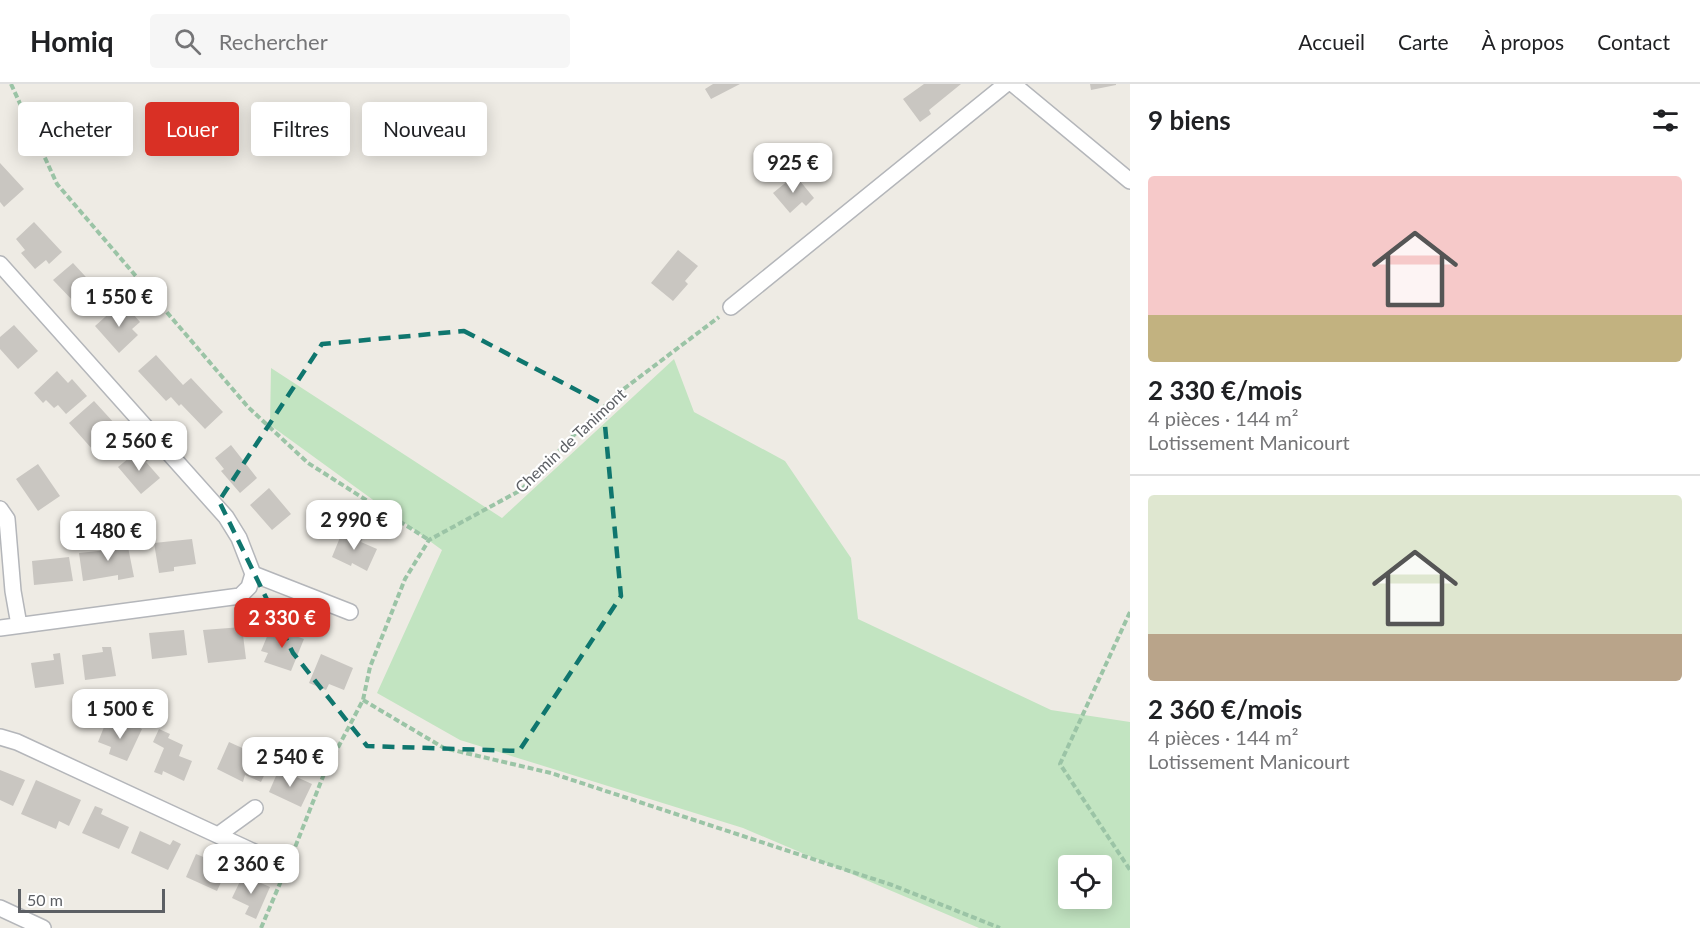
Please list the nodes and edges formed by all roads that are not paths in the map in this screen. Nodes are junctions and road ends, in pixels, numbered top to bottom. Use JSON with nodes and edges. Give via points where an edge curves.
{"nodes":[{"id":1,"x":1006,"y":84,"type":"edge"},
{"id":2,"x":1013,"y":84,"type":"edge"},
{"id":3,"x":1130,"y":181,"type":"edge"},
{"id":4,"x":0,"y":264,"type":"edge"},
{"id":5,"x":731,"y":308,"type":"road end"},
{"id":6,"x":0,"y":509,"type":"edge"},
{"id":7,"x":253,"y":574,"type":"junction"},
{"id":8,"x":350,"y":612,"type":"dead end"},
{"id":9,"x":19,"y":625,"type":"junction"},
{"id":10,"x":0,"y":628,"type":"edge"},
{"id":11,"x":0,"y":737,"type":"edge"},
{"id":12,"x":255,"y":808,"type":"dead end"},
{"id":13,"x":218,"y":835,"type":"junction"},
{"id":14,"x":285,"y":865,"type":"road end"},
{"id":15,"x":0,"y":908,"type":"edge"},
{"id":16,"x":42,"y":928,"type":"edge"}],
"edges":[{"from":1,"to":5,"type":"street"},
{"from":2,"to":3,"type":"street"},
{"from":4,"to":7,"type":"street","via":[[226,517]]},
{"from":6,"to":9,"type":"street","via":[[7,519]]},
{"from":7,"to":8,"type":"street"},
{"from":7,"to":9,"type":"street","via":[[249,587],[240,596]]},
{"from":9,"to":10,"type":"street"},
{"from":11,"to":13,"type":"street"},
{"from":12,"to":13,"type":"street"},
{"from":13,"to":14,"type":"street"},
{"from":15,"to":16,"type":"street"}]}
